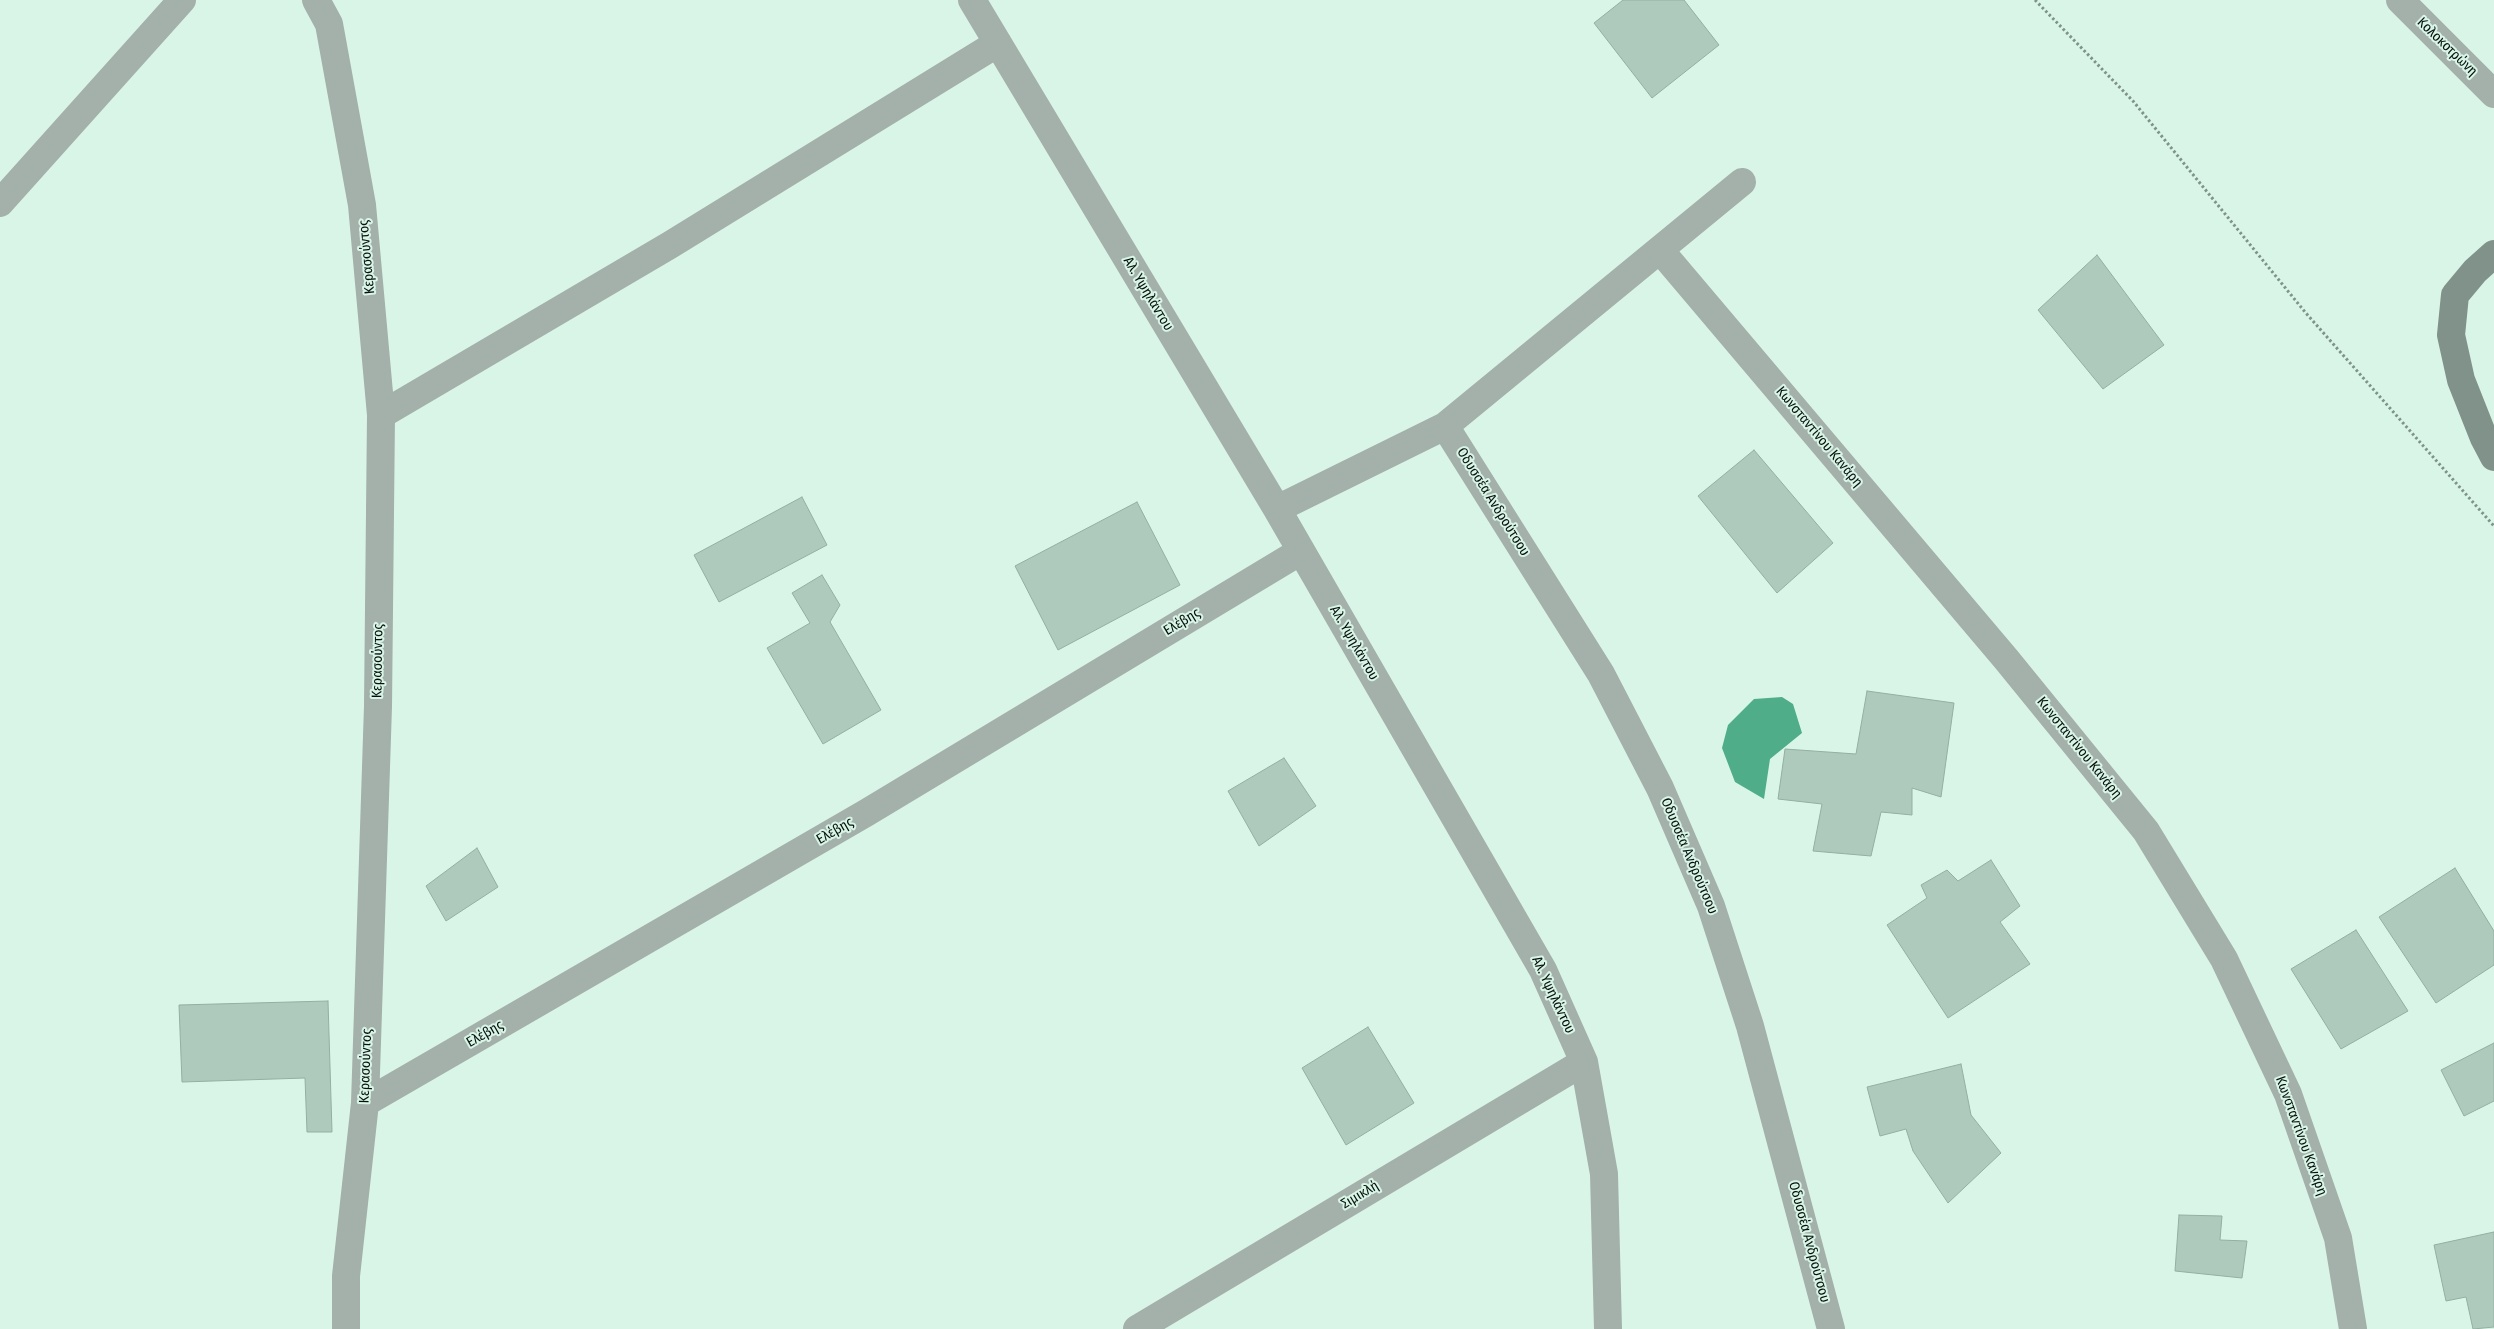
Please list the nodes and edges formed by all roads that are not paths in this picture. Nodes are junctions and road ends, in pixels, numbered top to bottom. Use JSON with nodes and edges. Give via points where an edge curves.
{"nodes":[{"id":1,"x":182,"y":0,"type":"edge"},
{"id":2,"x":316,"y":0,"type":"edge"},
{"id":3,"x":972,"y":0,"type":"edge"},
{"id":4,"x":2400,"y":0,"type":"edge"},
{"id":5,"x":998,"y":43,"type":"junction"},
{"id":6,"x":2494,"y":94,"type":"edge"},
{"id":7,"x":1742,"y":182,"type":"dead end"},
{"id":8,"x":0,"y":203,"type":"edge"},
{"id":9,"x":1660,"y":250,"type":"junction"},
{"id":10,"x":2494,"y":254,"type":"edge"},
{"id":11,"x":381,"y":415,"type":"junction"},
{"id":12,"x":1445,"y":426,"type":"junction"},
{"id":13,"x":2494,"y":457,"type":"edge"},
{"id":14,"x":1277,"y":509,"type":"junction"},
{"id":15,"x":1301,"y":551,"type":"junction"},
{"id":16,"x":1584,"y":1062,"type":"junction"},
{"id":17,"x":365,"y":1104,"type":"junction"},
{"id":18,"x":346,"y":1329,"type":"edge"},
{"id":19,"x":1136,"y":1329,"type":"edge"},
{"id":20,"x":1608,"y":1329,"type":"edge"},
{"id":21,"x":1831,"y":1329,"type":"edge"},
{"id":22,"x":2353,"y":1329,"type":"edge"}],
"edges":[{"from":1,"to":8,"type":"street"},
{"from":2,"to":11,"type":"street","name":"Κερασούντος","via":[[329,24],[362,205]]},
{"from":3,"to":5,"type":"street","name":"Αλ. Υψηλάντου"},
{"from":4,"to":6,"type":"street","name":"Κολοκοτρώνη"},
{"from":5,"to":11,"type":"street","via":[[670,245]]},
{"from":5,"to":14,"type":"street","name":"Αλ. Υψηλάντου"},
{"from":7,"to":9,"type":"street"},
{"from":9,"to":12,"type":"street"},
{"from":9,"to":22,"type":"street","name":"Κωνσταντίνου Κανάρη","via":[[2006,659],[2146,831],[2224,959],[2288,1094],[2338,1238]]},
{"from":10,"to":13,"type":"street","via":[[2455,295],[2451,335],[2462,380]]},
{"from":11,"to":17,"type":"street","name":"Κερασούντος","via":[[378,706]]},
{"from":12,"to":14,"type":"street"},
{"from":12,"to":21,"type":"street","name":"Οδυσσέα Ανδρούτσου","via":[[1601,674],[1660,788],[1711,906],[1750,1026]]},
{"from":14,"to":15,"type":"street","name":"Αλ. Υψηλάντου"},
{"from":15,"to":16,"type":"street","name":"Αλ. Υψηλάντου","via":[[1543,970]]},
{"from":15,"to":17,"type":"street","name":"Ελέβης","via":[[866,813]]},
{"from":16,"to":19,"type":"street","name":"Σιμικλή"},
{"from":16,"to":20,"type":"street","name":"Αλ. Υψηλάντου","via":[[1604,1174]]},
{"from":17,"to":18,"type":"street","name":"Κερασούντος","via":[[346,1276]]}]}
